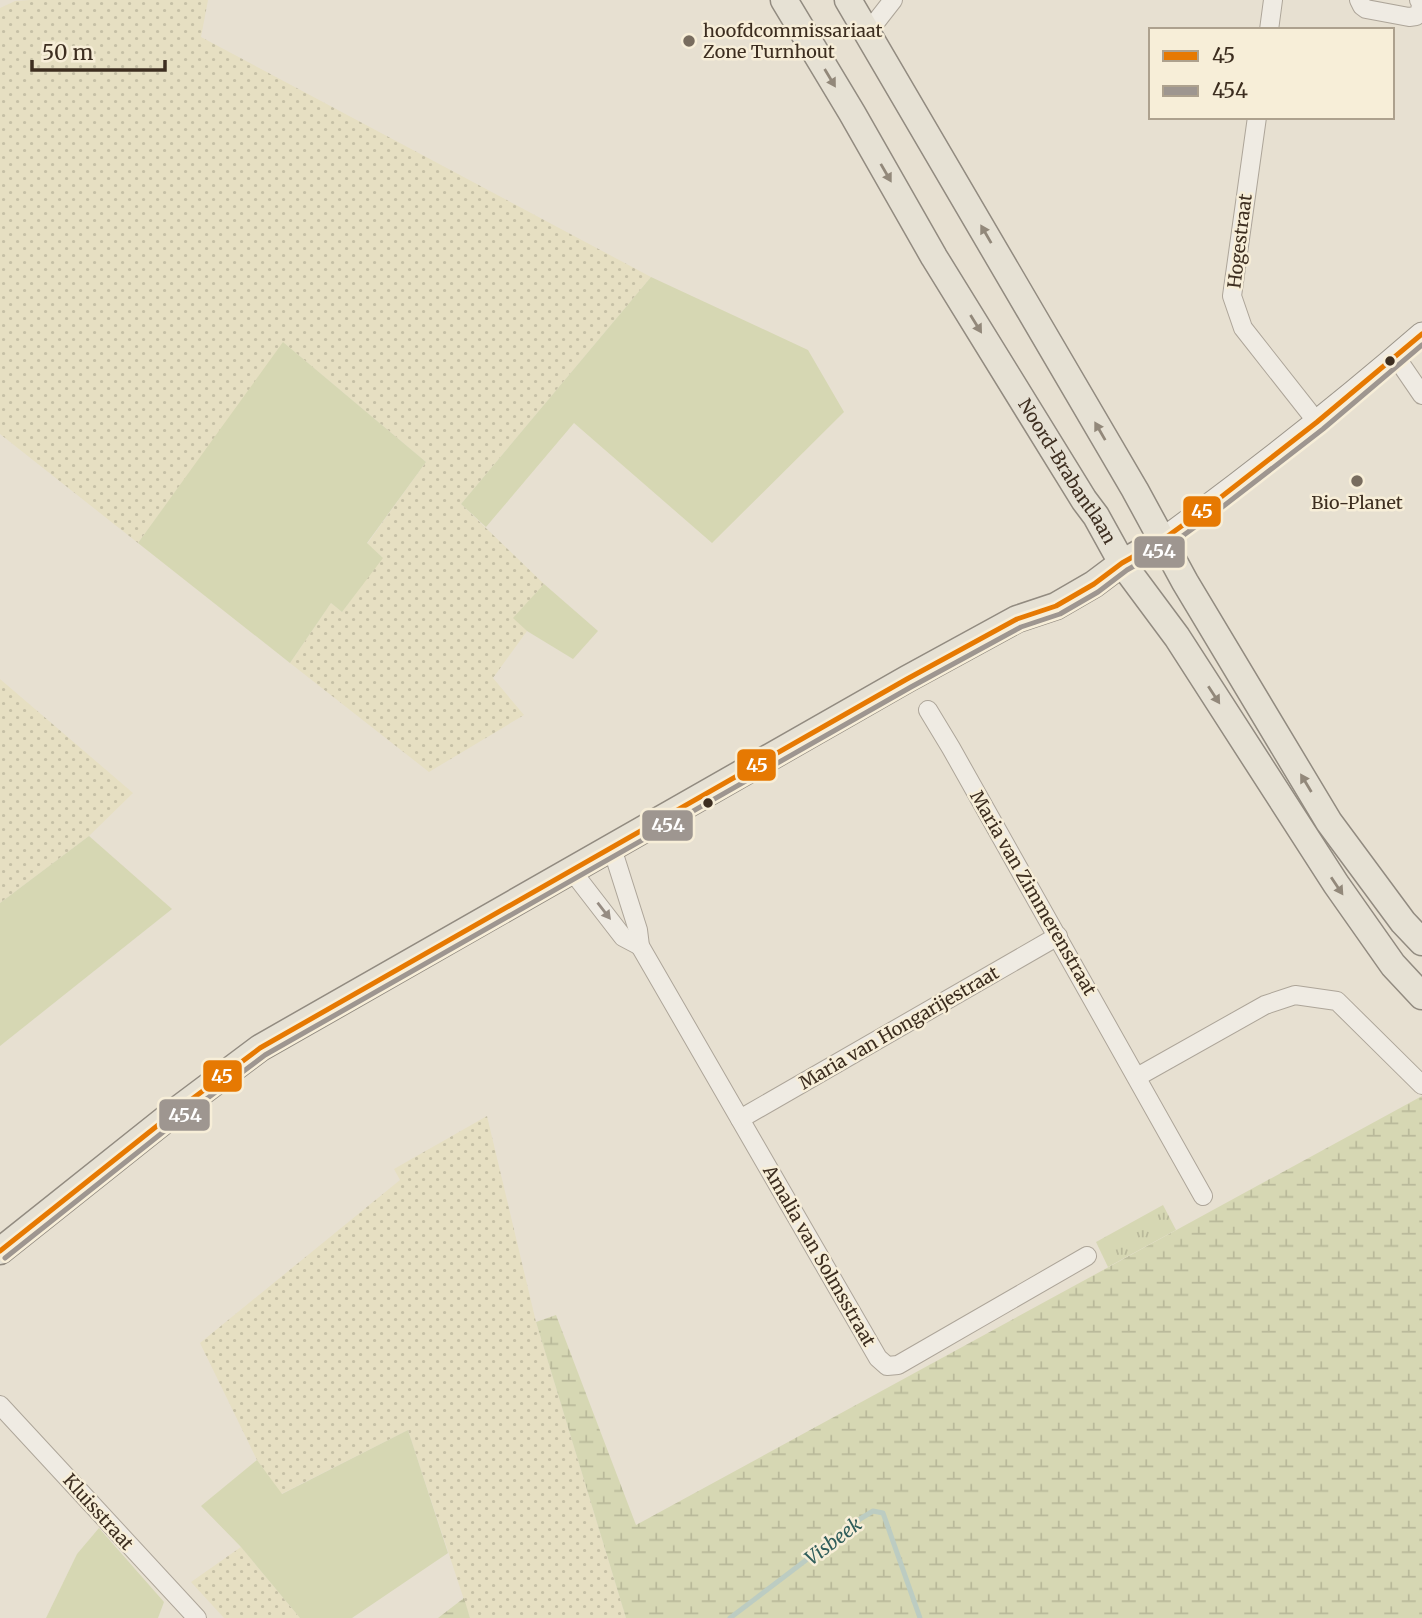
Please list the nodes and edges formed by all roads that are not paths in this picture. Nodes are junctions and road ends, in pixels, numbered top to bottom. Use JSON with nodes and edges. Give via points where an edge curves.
{"nodes":[{"id":1,"x":784,"y":0,"type":"edge"},
{"id":2,"x":848,"y":0,"type":"edge"},
{"id":3,"x":893,"y":0,"type":"edge"},
{"id":4,"x":1273,"y":0,"type":"edge"},
{"id":5,"x":1359,"y":0,"type":"edge"},
{"id":6,"x":1419,"y":0,"type":"edge"},
{"id":7,"x":1269,"y":28,"type":"edge"},
{"id":8,"x":868,"y":32,"type":"junction"},
{"id":9,"x":1257,"y":119,"type":"edge"},
{"id":10,"x":1422,"y":334,"type":"edge"},
{"id":11,"x":1396,"y":357,"type":"junction"},
{"id":12,"x":1422,"y":395,"type":"edge"},
{"id":13,"x":1317,"y":422,"type":"junction"},
{"id":14,"x":1161,"y":541,"type":"junction"},
{"id":15,"x":1122,"y":563,"type":"junction"},
{"id":16,"x":928,"y":710,"type":"dead end"},
{"id":17,"x":612,"y":848,"type":"junction"},
{"id":18,"x":572,"y":871,"type":"junction"},
{"id":19,"x":1058,"y":936,"type":"junction"},
{"id":20,"x":1422,"y":942,"type":"edge"},
{"id":21,"x":640,"y":946,"type":"junction"},
{"id":22,"x":1422,"y":996,"type":"edge"},
{"id":23,"x":1138,"y":1077,"type":"junction"},
{"id":24,"x":1422,"y":1085,"type":"edge"},
{"id":25,"x":740,"y":1119,"type":"junction"},
{"id":26,"x":1203,"y":1196,"type":"dead end"},
{"id":27,"x":0,"y":1251,"type":"edge"},
{"id":28,"x":1087,"y":1256,"type":"dead end"},
{"id":29,"x":0,"y":1405,"type":"edge"},
{"id":30,"x":197,"y":1618,"type":"edge"}],
"edges":[{"from":1,"to":15,"type":"main road","name":"Noord-Brabantlaan","one_way":true,"via":[[934,257]]},
{"from":2,"to":8,"type":"main road"},
{"from":3,"to":8,"type":"street"},
{"from":4,"to":7,"type":"street"},
{"from":5,"to":6,"type":"street","via":[[1366,9],[1409,17],[1420,12]]},
{"from":14,"to":8,"type":"main road","one_way":true},
{"from":9,"to":13,"type":"street","name":"Hogestraat","via":[[1233,296],[1243,328]]},
{"from":10,"to":11,"type":"street"},
{"from":11,"to":12,"type":"street"},
{"from":11,"to":13,"type":"street"},
{"from":13,"to":14,"type":"street"},
{"from":14,"to":15,"type":"main road"},
{"from":20,"to":14,"type":"main road","one_way":true,"via":[[1329,822]]},
{"from":15,"to":17,"type":"main road","via":[[1056,606],[992,632]]},
{"from":15,"to":22,"type":"main road","name":"Noord-Brabantlaan","one_way":true,"via":[[1177,637],[1336,884],[1393,965]]},
{"from":16,"to":19,"type":"street","name":"Maria van Zimmerenstraat"},
{"from":17,"to":18,"type":"main road"},
{"from":17,"to":21,"type":"street","name":"Amalia van Solmsstraat"},
{"from":18,"to":21,"type":"street","name":"Amalia van Solmsstraat","one_way":true,"via":[[623,937]]},
{"from":18,"to":27,"type":"main road","via":[[260,1048]]},
{"from":19,"to":23,"type":"street","name":"Maria van Zimmerenstraat"},
{"from":19,"to":25,"type":"street","name":"Maria van Hongarijestraat"},
{"from":21,"to":25,"type":"street","name":"Amalia van Solmsstraat"},
{"from":23,"to":24,"type":"street","via":[[1265,1005],[1295,995],[1337,1001]]},
{"from":23,"to":26,"type":"street","name":"Maria van Zimmerenstraat"},
{"from":25,"to":28,"type":"street","name":"Amalia van Solmsstraat","via":[[878,1358],[887,1366],[898,1365]]},
{"from":29,"to":30,"type":"street","name":"Kluisstraat"}]}
